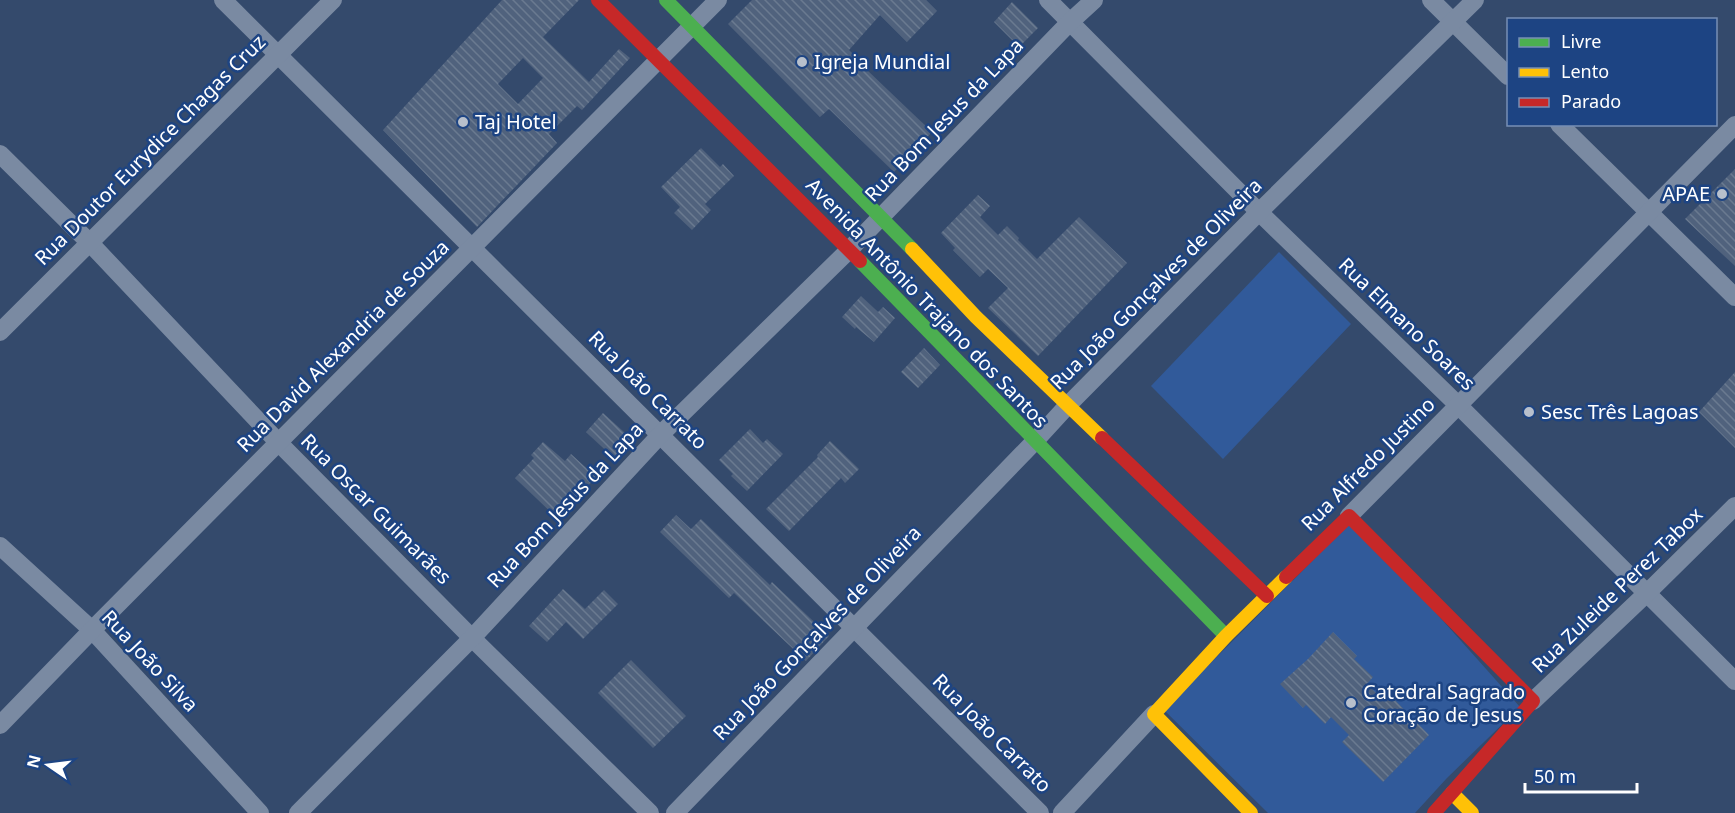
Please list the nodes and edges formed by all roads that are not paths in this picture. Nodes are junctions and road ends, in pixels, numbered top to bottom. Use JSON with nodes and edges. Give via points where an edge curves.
{"nodes":[{"id":1,"x":223,"y":0,"type":"edge"},
{"id":2,"x":333,"y":0,"type":"edge"},
{"id":3,"x":598,"y":0,"type":"edge"},
{"id":4,"x":666,"y":0,"type":"edge"},
{"id":5,"x":718,"y":0,"type":"edge"},
{"id":6,"x":1048,"y":0,"type":"edge"},
{"id":7,"x":1094,"y":0,"type":"edge"},
{"id":8,"x":1431,"y":0,"type":"edge"},
{"id":9,"x":1475,"y":0,"type":"edge"},
{"id":10,"x":1070,"y":22,"type":"junction"},
{"id":11,"x":1453,"y":22,"type":"junction"},
{"id":12,"x":692,"y":26,"type":"junction"},
{"id":13,"x":277,"y":55,"type":"junction"},
{"id":14,"x":659,"y":60,"type":"junction"},
{"id":15,"x":1507,"y":74,"type":"edge"},
{"id":16,"x":1735,"y":124,"type":"edge"},
{"id":17,"x":1561,"y":126,"type":"edge"},
{"id":18,"x":0,"y":154,"type":"edge"},
{"id":19,"x":1259,"y":212,"type":"junction"},
{"id":20,"x":1649,"y":212,"type":"junction"},
{"id":21,"x":882,"y":217,"type":"junction"},
{"id":22,"x":89,"y":242,"type":"junction"},
{"id":23,"x":473,"y":248,"type":"junction"},
{"id":24,"x":849,"y":250,"type":"junction"},
{"id":25,"x":1735,"y":297,"type":"edge"},
{"id":26,"x":0,"y":332,"type":"edge"},
{"id":27,"x":1068,"y":405,"type":"junction"},
{"id":28,"x":1458,"y":405,"type":"junction"},
{"id":29,"x":661,"y":434,"type":"junction"},
{"id":30,"x":1035,"y":441,"type":"junction"},
{"id":31,"x":279,"y":442,"type":"junction"},
{"id":32,"x":1735,"y":507,"type":"edge"},
{"id":33,"x":1349,"y":516,"type":"junction"},
{"id":34,"x":0,"y":546,"type":"edge"},
{"id":35,"x":1647,"y":593,"type":"junction"},
{"id":36,"x":1267,"y":596,"type":"junction"},
{"id":37,"x":854,"y":627,"type":"junction"},
{"id":38,"x":92,"y":630,"type":"junction"},
{"id":39,"x":1226,"y":636,"type":"junction"},
{"id":40,"x":472,"y":638,"type":"junction"},
{"id":41,"x":1735,"y":681,"type":"edge"},
{"id":42,"x":1533,"y":701,"type":"junction"},
{"id":43,"x":1154,"y":714,"type":"junction"},
{"id":44,"x":0,"y":725,"type":"edge"},
{"id":45,"x":1452,"y":793,"type":"junction"},
{"id":46,"x":260,"y":813,"type":"edge"},
{"id":47,"x":298,"y":813,"type":"edge"},
{"id":48,"x":650,"y":813,"type":"edge"},
{"id":49,"x":675,"y":813,"type":"edge"},
{"id":50,"x":1040,"y":813,"type":"edge"},
{"id":51,"x":1062,"y":813,"type":"edge"},
{"id":52,"x":1251,"y":813,"type":"edge"},
{"id":53,"x":1434,"y":813,"type":"edge"},
{"id":54,"x":1472,"y":813,"type":"edge"}],
"edges":[{"from":1,"to":13,"type":"street","name":"Rua João Carrato"},
{"from":2,"to":13,"type":"street","name":"Rua Doutor Eurydice Chagas Cruz"},
{"from":3,"to":14,"type":"main road","name":"Avenida Antônio Trajano dos Santos"},
{"from":4,"to":12,"type":"main road","name":"Avenida Antônio Trajano dos Santos"},
{"from":5,"to":12,"type":"street","name":"Rua David Alexandria de Souza"},
{"from":6,"to":10,"type":"street","name":"Rua Elmano Soares"},
{"from":7,"to":10,"type":"street","name":"Rua Bom Jesus da Lapa"},
{"from":8,"to":11,"type":"street"},
{"from":9,"to":11,"type":"street","name":"Rua João Gonçalves de Oliveira"},
{"from":10,"to":19,"type":"street","name":"Rua Elmano Soares"},
{"from":10,"to":21,"type":"street","name":"Rua Bom Jesus da Lapa"},
{"from":11,"to":15,"type":"street"},
{"from":11,"to":19,"type":"street","name":"Rua João Gonçalves de Oliveira"},
{"from":12,"to":14,"type":"street","name":"Rua David Alexandria de Souza"},
{"from":12,"to":21,"type":"main road","name":"Avenida Antônio Trajano dos Santos"},
{"from":13,"to":22,"type":"street","name":"Rua Doutor Eurydice Chagas Cruz"},
{"from":13,"to":23,"type":"street","name":"Rua João Carrato"},
{"from":14,"to":23,"type":"street","name":"Rua David Alexandria de Souza"},
{"from":14,"to":24,"type":"main road","name":"Avenida Antônio Trajano dos Santos"},
{"from":16,"to":20,"type":"street","name":"Rua Alfredo Justino"},
{"from":17,"to":20,"type":"street"},
{"from":18,"to":22,"type":"street","name":"Rua Oscar Guimarães"},
{"from":19,"to":27,"type":"street","name":"Rua João Gonçalves de Oliveira"},
{"from":19,"to":28,"type":"street","name":"Rua Elmano Soares"},
{"from":20,"to":25,"type":"street"},
{"from":20,"to":28,"type":"street","name":"Rua Alfredo Justino"},
{"from":21,"to":24,"type":"street","name":"Rua Bom Jesus da Lapa"},
{"from":21,"to":27,"type":"main road","name":"Avenida Antônio Trajano dos Santos","via":[[975,317]]},
{"from":22,"to":26,"type":"street","name":"Rua Doutor Eurydice Chagas Cruz"},
{"from":22,"to":31,"type":"street","name":"Rua Oscar Guimarães"},
{"from":23,"to":29,"type":"street","name":"Rua João Carrato"},
{"from":23,"to":31,"type":"street","name":"Rua David Alexandria de Souza"},
{"from":24,"to":29,"type":"street","name":"Rua Bom Jesus da Lapa"},
{"from":24,"to":30,"type":"main road","name":"Avenida Antônio Trajano dos Santos"},
{"from":27,"to":30,"type":"street","name":"Rua João Gonçalves de Oliveira"},
{"from":27,"to":36,"type":"main road","name":"Avenida Antônio Trajano dos Santos"},
{"from":28,"to":33,"type":"street","name":"Rua Alfredo Justino"},
{"from":28,"to":35,"type":"street","name":"Rua Elmano Soares"},
{"from":29,"to":37,"type":"street","name":"Rua João Carrato"},
{"from":29,"to":40,"type":"street","name":"Rua Bom Jesus da Lapa"},
{"from":30,"to":37,"type":"street","name":"Rua João Gonçalves de Oliveira"},
{"from":30,"to":39,"type":"main road","name":"Avenida Antônio Trajano dos Santos"},
{"from":31,"to":38,"type":"street","name":"Rua David Alexandria de Souza"},
{"from":31,"to":40,"type":"street","name":"Rua Oscar Guimarães"},
{"from":32,"to":35,"type":"street","name":"Rua Zuleide Perez Tabox"},
{"from":33,"to":36,"type":"main road","name":"Rua Alfredo Justino"},
{"from":33,"to":42,"type":"main road"},
{"from":34,"to":38,"type":"street","name":"Rua João Silva"},
{"from":35,"to":41,"type":"street","name":"Rua Elmano Soares"},
{"from":35,"to":42,"type":"street","name":"Rua Zuleide Perez Tabox"},
{"from":36,"to":39,"type":"main road","name":"Rua Alfredo Justino"},
{"from":37,"to":49,"type":"street","name":"Rua João Gonçalves de Oliveira"},
{"from":37,"to":50,"type":"street","name":"Rua João Carrato"},
{"from":38,"to":44,"type":"street","name":"Rua David Alexandria de Souza"},
{"from":38,"to":46,"type":"street","name":"Rua João Silva"},
{"from":39,"to":43,"type":"main road","name":"Rua Alfredo Justino"},
{"from":40,"to":47,"type":"street","name":"Rua Bom Jesus da Lapa"},
{"from":40,"to":48,"type":"street","name":"Rua Oscar Guimarães"},
{"from":42,"to":45,"type":"main road","name":"Rua Zuleide Perez Tabox"},
{"from":43,"to":51,"type":"street","name":"Rua Alfredo Justino"},
{"from":43,"to":52,"type":"main road"},
{"from":45,"to":53,"type":"main road","name":"Rua Zuleide Perez Tabox"},
{"from":45,"to":54,"type":"main road"}]}
